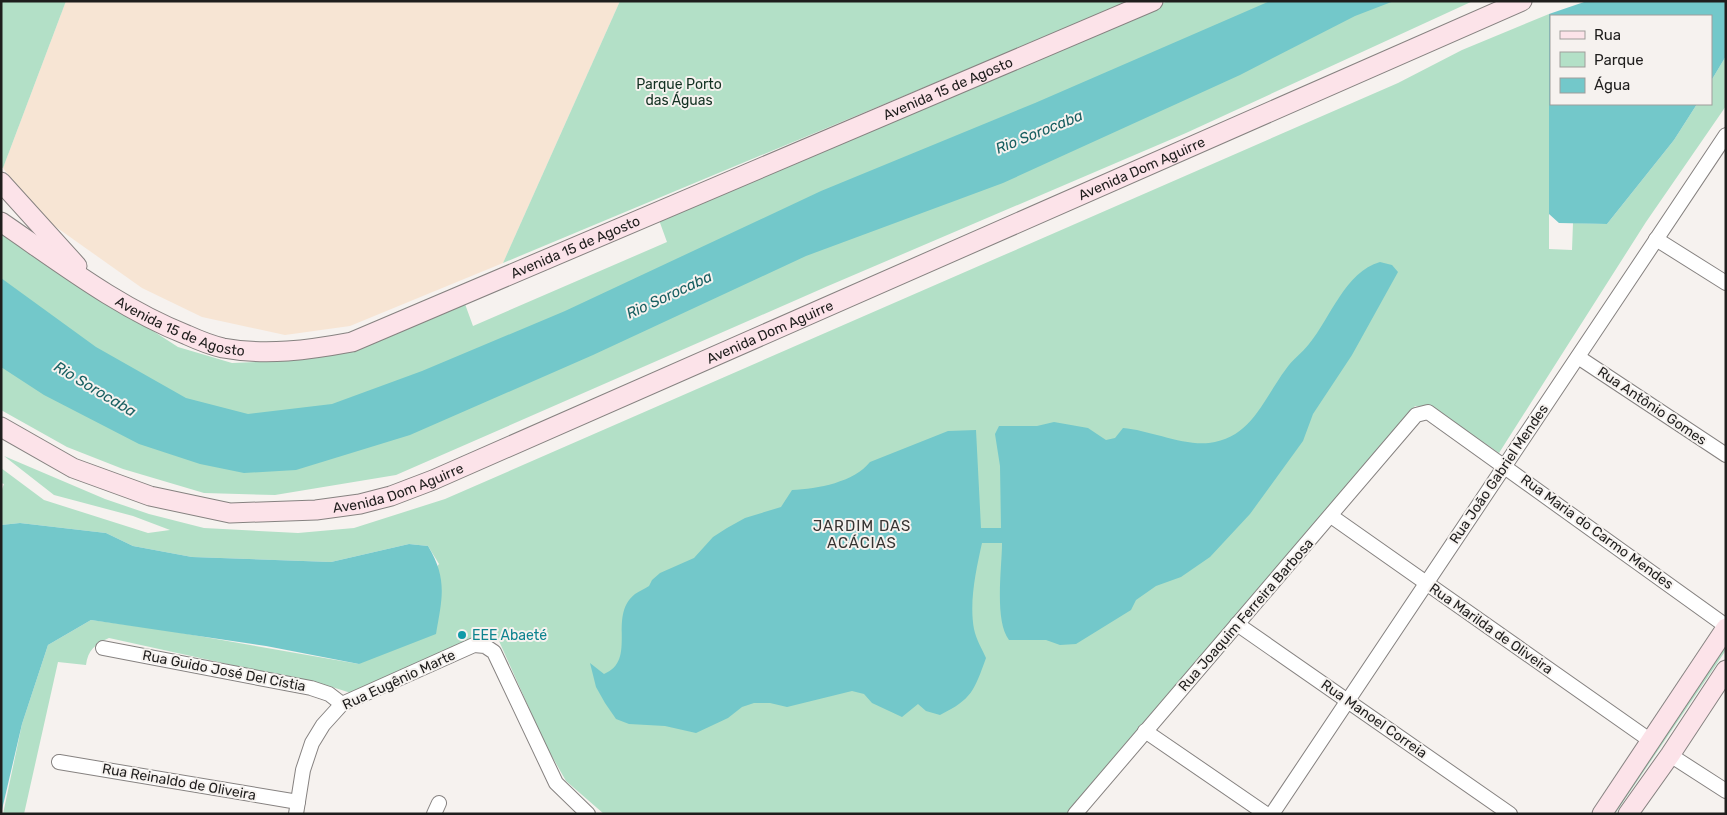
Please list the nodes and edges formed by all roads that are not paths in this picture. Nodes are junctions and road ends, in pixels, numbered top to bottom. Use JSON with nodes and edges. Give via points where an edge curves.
{"nodes":[{"id":1,"x":1153,"y":1,"type":"edge"},
{"id":2,"x":1522,"y":1,"type":"edge"},
{"id":3,"x":1726,"y":135,"type":"edge"},
{"id":4,"x":1,"y":182,"type":"edge"},
{"id":5,"x":1,"y":222,"type":"edge"},
{"id":6,"x":1656,"y":239,"type":"junction"},
{"id":7,"x":1726,"y":283,"type":"edge"},
{"id":8,"x":94,"y":286,"type":"junction"},
{"id":9,"x":1578,"y":357,"type":"junction"},
{"id":10,"x":1416,"y":415,"type":"joint"},
{"id":11,"x":1,"y":428,"type":"edge"},
{"id":12,"x":1,"y":440,"type":"edge"},
{"id":13,"x":1726,"y":456,"type":"edge"},
{"id":14,"x":1505,"y":466,"type":"junction"},
{"id":15,"x":73,"y":468,"type":"junction"},
{"id":16,"x":1330,"y":516,"type":"junction"},
{"id":17,"x":1426,"y":584,"type":"junction"},
{"id":18,"x":1238,"y":624,"type":"junction"},
{"id":19,"x":1726,"y":627,"type":"edge"},
{"id":20,"x":103,"y":648,"type":"dead end"},
{"id":21,"x":1726,"y":670,"type":"edge"},
{"id":22,"x":1348,"y":701,"type":"junction"},
{"id":23,"x":342,"y":704,"type":"junction"},
{"id":24,"x":1145,"y":731,"type":"junction"},
{"id":25,"x":1651,"y":741,"type":"junction"},
{"id":26,"x":1670,"y":755,"type":"junction"},
{"id":27,"x":59,"y":762,"type":"dead end"},
{"id":28,"x":1726,"y":791,"type":"edge"},
{"id":29,"x":297,"y":808,"type":"edge"},
{"id":30,"x":588,"y":814,"type":"edge"},
{"id":31,"x":1075,"y":814,"type":"edge"},
{"id":32,"x":1266,"y":814,"type":"edge"},
{"id":33,"x":1272,"y":814,"type":"edge"},
{"id":34,"x":1510,"y":814,"type":"edge"},
{"id":35,"x":1602,"y":814,"type":"edge"},
{"id":36,"x":1628,"y":814,"type":"edge"}],
"edges":[{"from":1,"to":8,"type":"main road","name":"Avenida 15 de Agosto","via":[[352,342],[305,351],[259,352],[222,348],[169,328],[128,308]]},
{"from":2,"to":15,"type":"main road","name":"Avenida Dom Aguirre","via":[[392,496],[316,510],[230,513],[150,496]]},
{"from":3,"to":6,"type":"street","name":"Rua João Gabriel Mendes"},
{"from":4,"to":8,"type":"main road"},
{"from":5,"to":8,"type":"main road","name":"Avenida 15 de Agosto"},
{"from":6,"to":7,"type":"street"},
{"from":6,"to":9,"type":"street","name":"Rua João Gabriel Mendes"},
{"from":9,"to":13,"type":"street","name":"Rua Antônio Gomes"},
{"from":9,"to":14,"type":"street","name":"Rua João Gabriel Mendes"},
{"from":10,"to":14,"type":"street","name":"Rua Maria do Carmo Mendes","via":[[1428,412]]},
{"from":10,"to":16,"type":"street","name":"Rua Joaquim Ferreira Barbosa"},
{"from":11,"to":15,"type":"main road","name":"Avenida Dom Aguirre"},
{"from":12,"to":15,"type":"main road"},
{"from":14,"to":17,"type":"street","name":"Rua João Gabriel Mendes"},
{"from":14,"to":19,"type":"street","name":"Rua Maria do Carmo Mendes"},
{"from":16,"to":17,"type":"street","name":"Rua Marilda de Oliveira"},
{"from":16,"to":18,"type":"street","name":"Rua Joaquim Ferreira Barbosa"},
{"from":17,"to":22,"type":"street","name":"Rua João Gabriel Mendes"},
{"from":17,"to":25,"type":"street","name":"Rua Marilda de Oliveira"},
{"from":18,"to":22,"type":"street","name":"Rua Manoel Correia"},
{"from":18,"to":24,"type":"street","name":"Rua Joaquim Ferreira Barbosa"},
{"from":19,"to":25,"type":"main road"},
{"from":20,"to":23,"type":"street","name":"Rua Guido José Del Cístia","via":[[311,688],[329,694]]},
{"from":21,"to":26,"type":"main road"},
{"from":22,"to":33,"type":"street","name":"Rua João Gabriel Mendes"},
{"from":22,"to":34,"type":"street","name":"Rua Manoel Correia"},
{"from":23,"to":29,"type":"street","name":"Rua Eugênio Marte","via":[[312,743],[303,770]]},
{"from":23,"to":30,"type":"street","name":"Rua Eugênio Marte","via":[[474,645],[485,646],[494,652],[556,783]]},
{"from":24,"to":31,"type":"street","name":"Rua Joaquim Ferreira Barbosa"},
{"from":24,"to":32,"type":"street"},
{"from":25,"to":35,"type":"main road"},
{"from":26,"to":28,"type":"street"},
{"from":26,"to":36,"type":"main road"},
{"from":27,"to":29,"type":"street","name":"Rua Reinaldo de Oliveira"}]}
